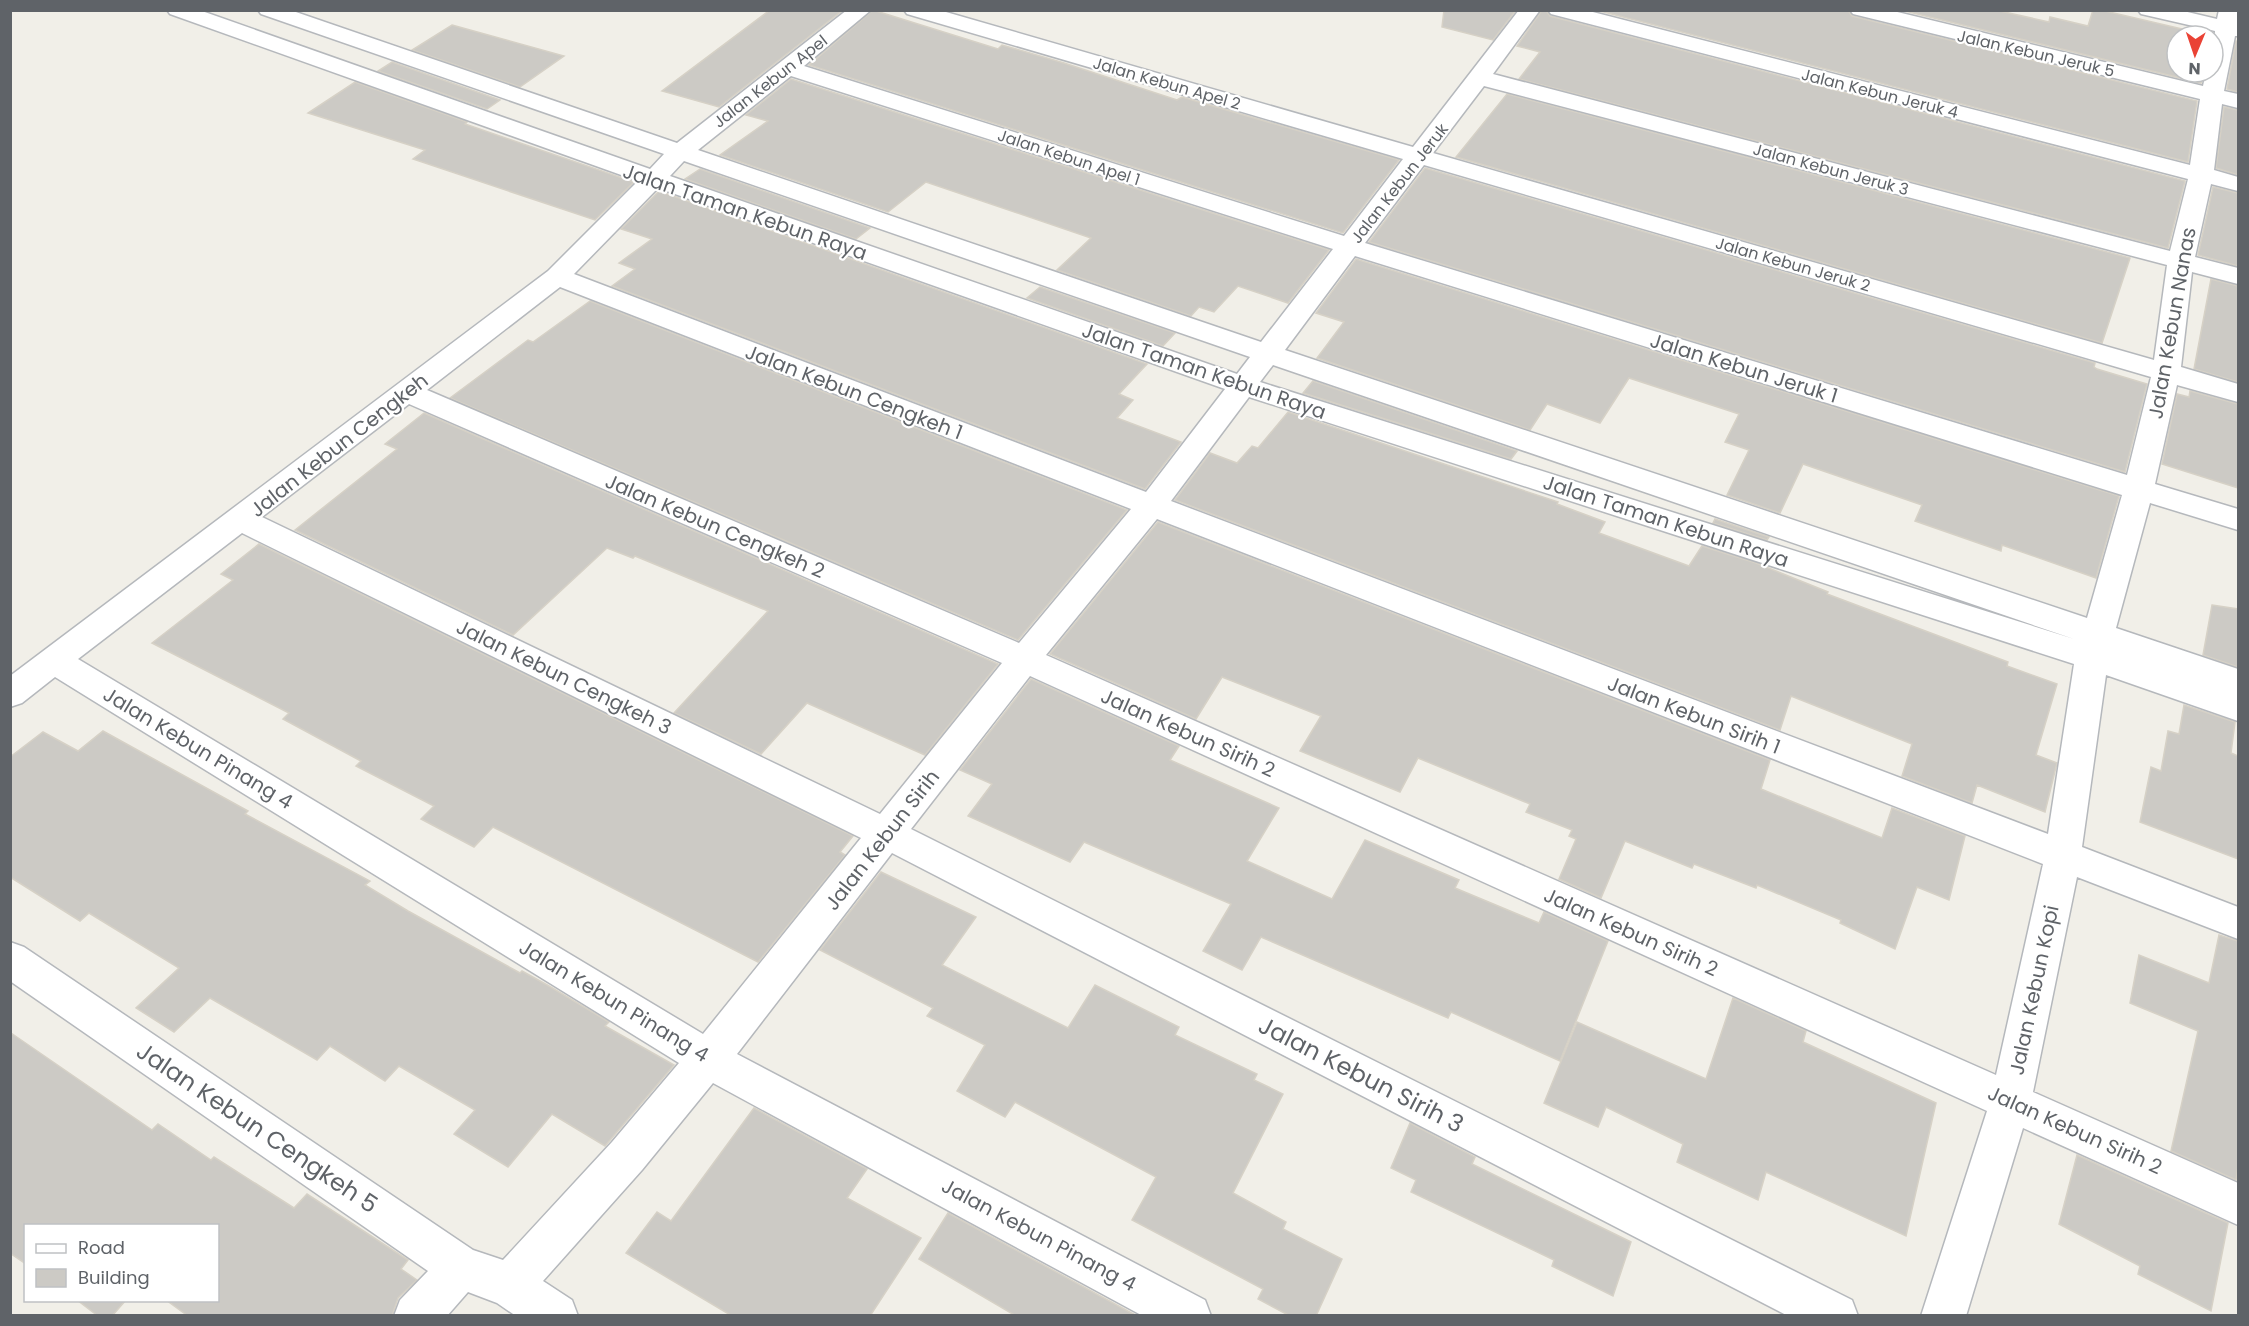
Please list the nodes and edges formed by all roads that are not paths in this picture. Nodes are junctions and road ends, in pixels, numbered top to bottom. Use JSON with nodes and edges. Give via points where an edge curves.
{"nodes":[{"id":1,"x":177,"y":10,"type":"edge"},
{"id":2,"x":268,"y":10,"type":"edge"},
{"id":3,"x":861,"y":10,"type":"edge"},
{"id":4,"x":914,"y":10,"type":"edge"},
{"id":5,"x":1530,"y":10,"type":"edge"},
{"id":6,"x":1558,"y":10,"type":"edge"},
{"id":7,"x":1860,"y":10,"type":"edge"},
{"id":8,"x":2148,"y":10,"type":"edge"},
{"id":9,"x":2231,"y":23,"type":"edge"},
{"id":10,"x":788,"y":68,"type":"junction"},
{"id":11,"x":1481,"y":78,"type":"junction"},
{"id":12,"x":2212,"y":95,"type":"junction"},
{"id":13,"x":2238,"y":100,"type":"edge"},
{"id":14,"x":680,"y":152,"type":"junction"},
{"id":15,"x":1421,"y":155,"type":"junction"},
{"id":16,"x":2201,"y":176,"type":"junction"},
{"id":17,"x":652,"y":179,"type":"junction"},
{"id":18,"x":2238,"y":184,"type":"edge"},
{"id":19,"x":1349,"y":246,"type":"junction"},
{"id":20,"x":2181,"y":260,"type":"junction"},
{"id":21,"x":2238,"y":276,"type":"edge"},
{"id":22,"x":557,"y":278,"type":"junction"},
{"id":23,"x":1266,"y":353,"type":"junction"},
{"id":24,"x":2166,"y":373,"type":"junction"},
{"id":25,"x":1243,"y":386,"type":"junction"},
{"id":26,"x":407,"y":392,"type":"junction"},
{"id":27,"x":2238,"y":393,"type":"edge"},
{"id":28,"x":2139,"y":489,"type":"junction"},
{"id":29,"x":1150,"y":507,"type":"junction"},
{"id":30,"x":241,"y":520,"type":"junction"},
{"id":31,"x":2238,"y":520,"type":"edge"},
{"id":32,"x":2096,"y":645,"type":"junction"},
{"id":33,"x":1024,"y":659,"type":"junction"},
{"id":34,"x":53,"y":660,"type":"junction"},
{"id":35,"x":2238,"y":682,"type":"edge"},
{"id":36,"x":10,"y":694,"type":"edge"},
{"id":37,"x":2238,"y":708,"type":"edge"},
{"id":38,"x":886,"y":834,"type":"junction"},
{"id":39,"x":2063,"y":856,"type":"junction"},
{"id":40,"x":2238,"y":923,"type":"edge"},
{"id":41,"x":10,"y":959,"type":"edge"},
{"id":42,"x":708,"y":1059,"type":"junction"},
{"id":43,"x":2010,"y":1102,"type":"junction"},
{"id":44,"x":2238,"y":1203,"type":"edge"},
{"id":45,"x":461,"y":1268,"type":"junction"},
{"id":46,"x":510,"y":1285,"type":"junction"},
{"id":47,"x":416,"y":1316,"type":"edge"},
{"id":48,"x":556,"y":1316,"type":"edge"},
{"id":49,"x":1189,"y":1316,"type":"edge"},
{"id":50,"x":1836,"y":1316,"type":"edge"},
{"id":51,"x":1943,"y":1316,"type":"edge"}],
"edges":[{"from":1,"to":17,"type":"street","name":"Jalan Taman Kebun Raya"},
{"from":2,"to":14,"type":"street","name":"Jalan Taman Kebun Raya"},
{"from":3,"to":10,"type":"street","name":"Jalan Kebun Apel"},
{"from":4,"to":15,"type":"street","name":"Jalan Kebun Apel 2"},
{"from":5,"to":11,"type":"street","name":"Jalan Kebun Jeruk"},
{"from":6,"to":16,"type":"street","name":"Jalan Kebun Jeruk 4"},
{"from":7,"to":12,"type":"street","name":"Jalan Kebun Jeruk 5"},
{"from":8,"to":9,"type":"street"},
{"from":9,"to":12,"type":"street","name":"Jalan Kebun Nanas"},
{"from":10,"to":14,"type":"street","name":"Jalan Kebun Apel"},
{"from":10,"to":19,"type":"street","name":"Jalan Kebun Apel 1"},
{"from":11,"to":15,"type":"street","name":"Jalan Kebun Jeruk"},
{"from":11,"to":20,"type":"street","name":"Jalan Kebun Jeruk 3"},
{"from":12,"to":13,"type":"street","name":"Jalan Kebun Jeruk 5"},
{"from":12,"to":16,"type":"street","name":"Jalan Kebun Nanas"},
{"from":14,"to":17,"type":"street","name":"Jalan Kebun Apel"},
{"from":14,"to":23,"type":"street","name":"Jalan Taman Kebun Raya"},
{"from":15,"to":19,"type":"street","name":"Jalan Kebun Jeruk"},
{"from":15,"to":24,"type":"street","name":"Jalan Kebun Jeruk 2"},
{"from":16,"to":18,"type":"street","name":"Jalan Kebun Jeruk 4"},
{"from":16,"to":20,"type":"street","name":"Jalan Kebun Nanas"},
{"from":17,"to":22,"type":"street","name":"Jalan Kebun Cengkeh"},
{"from":17,"to":25,"type":"street","name":"Jalan Taman Kebun Raya"},
{"from":19,"to":23,"type":"street","name":"Jalan Kebun Jeruk"},
{"from":19,"to":28,"type":"street","name":"Jalan Kebun Jeruk 1"},
{"from":20,"to":21,"type":"street","name":"Jalan Kebun Jeruk 3"},
{"from":20,"to":24,"type":"street","name":"Jalan Kebun Nanas"},
{"from":22,"to":26,"type":"street","name":"Jalan Kebun Cengkeh"},
{"from":22,"to":29,"type":"street","name":"Jalan Kebun Cengkeh 1"},
{"from":23,"to":25,"type":"street","name":"Jalan Kebun Jeruk"},
{"from":23,"to":32,"type":"street","name":"Jalan Taman Kebun Raya"},
{"from":24,"to":27,"type":"street","name":"Jalan Kebun Jeruk 2"},
{"from":24,"to":28,"type":"street","name":"Jalan Kebun Nanas"},
{"from":25,"to":29,"type":"street","name":"Jalan Kebun Sirih"},
{"from":25,"to":32,"type":"street","name":"Jalan Taman Kebun Raya"},
{"from":26,"to":30,"type":"street","name":"Jalan Kebun Cengkeh"},
{"from":26,"to":33,"type":"street","name":"Jalan Kebun Cengkeh 2"},
{"from":28,"to":31,"type":"street","name":"Jalan Kebun Jeruk 1"},
{"from":28,"to":32,"type":"street","name":"Jalan Kebun Nanas"},
{"from":29,"to":33,"type":"street","name":"Jalan Kebun Sirih"},
{"from":29,"to":39,"type":"street","name":"Jalan Kebun Sirih 1"},
{"from":30,"to":34,"type":"street","name":"Jalan Kebun Cengkeh"},
{"from":30,"to":38,"type":"street","name":"Jalan Kebun Cengkeh 3"},
{"from":32,"to":35,"type":"street","name":"Jalan Taman Kebun Raya"},
{"from":32,"to":37,"type":"street","name":"Jalan Taman Kebun Raya"},
{"from":32,"to":39,"type":"street","name":"Jalan Kebun Kopi"},
{"from":33,"to":38,"type":"street","name":"Jalan Kebun Sirih"},
{"from":33,"to":43,"type":"street","name":"Jalan Kebun Sirih 2"},
{"from":34,"to":36,"type":"street","name":"Jalan Kebun Cengkeh"},
{"from":34,"to":42,"type":"street","name":"Jalan Kebun Pinang 4"},
{"from":38,"to":42,"type":"street","name":"Jalan Kebun Sirih"},
{"from":38,"to":50,"type":"street","name":"Jalan Kebun Sirih 3"},
{"from":39,"to":40,"type":"street","name":"Jalan Kebun Sirih 1"},
{"from":39,"to":43,"type":"street","name":"Jalan Kebun Kopi"},
{"from":41,"to":45,"type":"street","name":"Jalan Kebun Cengkeh 5"},
{"from":42,"to":46,"type":"street","name":"Jalan Kebun Sirih"},
{"from":42,"to":49,"type":"street","name":"Jalan Kebun Pinang 4"},
{"from":43,"to":44,"type":"street","name":"Jalan Kebun Sirih 2"},
{"from":43,"to":51,"type":"street","name":"Jalan Kebun Kopi"},
{"from":45,"to":46,"type":"street","name":"Jalan Kebun Cengkeh 5"},
{"from":45,"to":47,"type":"street"},
{"from":46,"to":48,"type":"street","name":"Jalan Kebun Cengkeh 5"}]}
